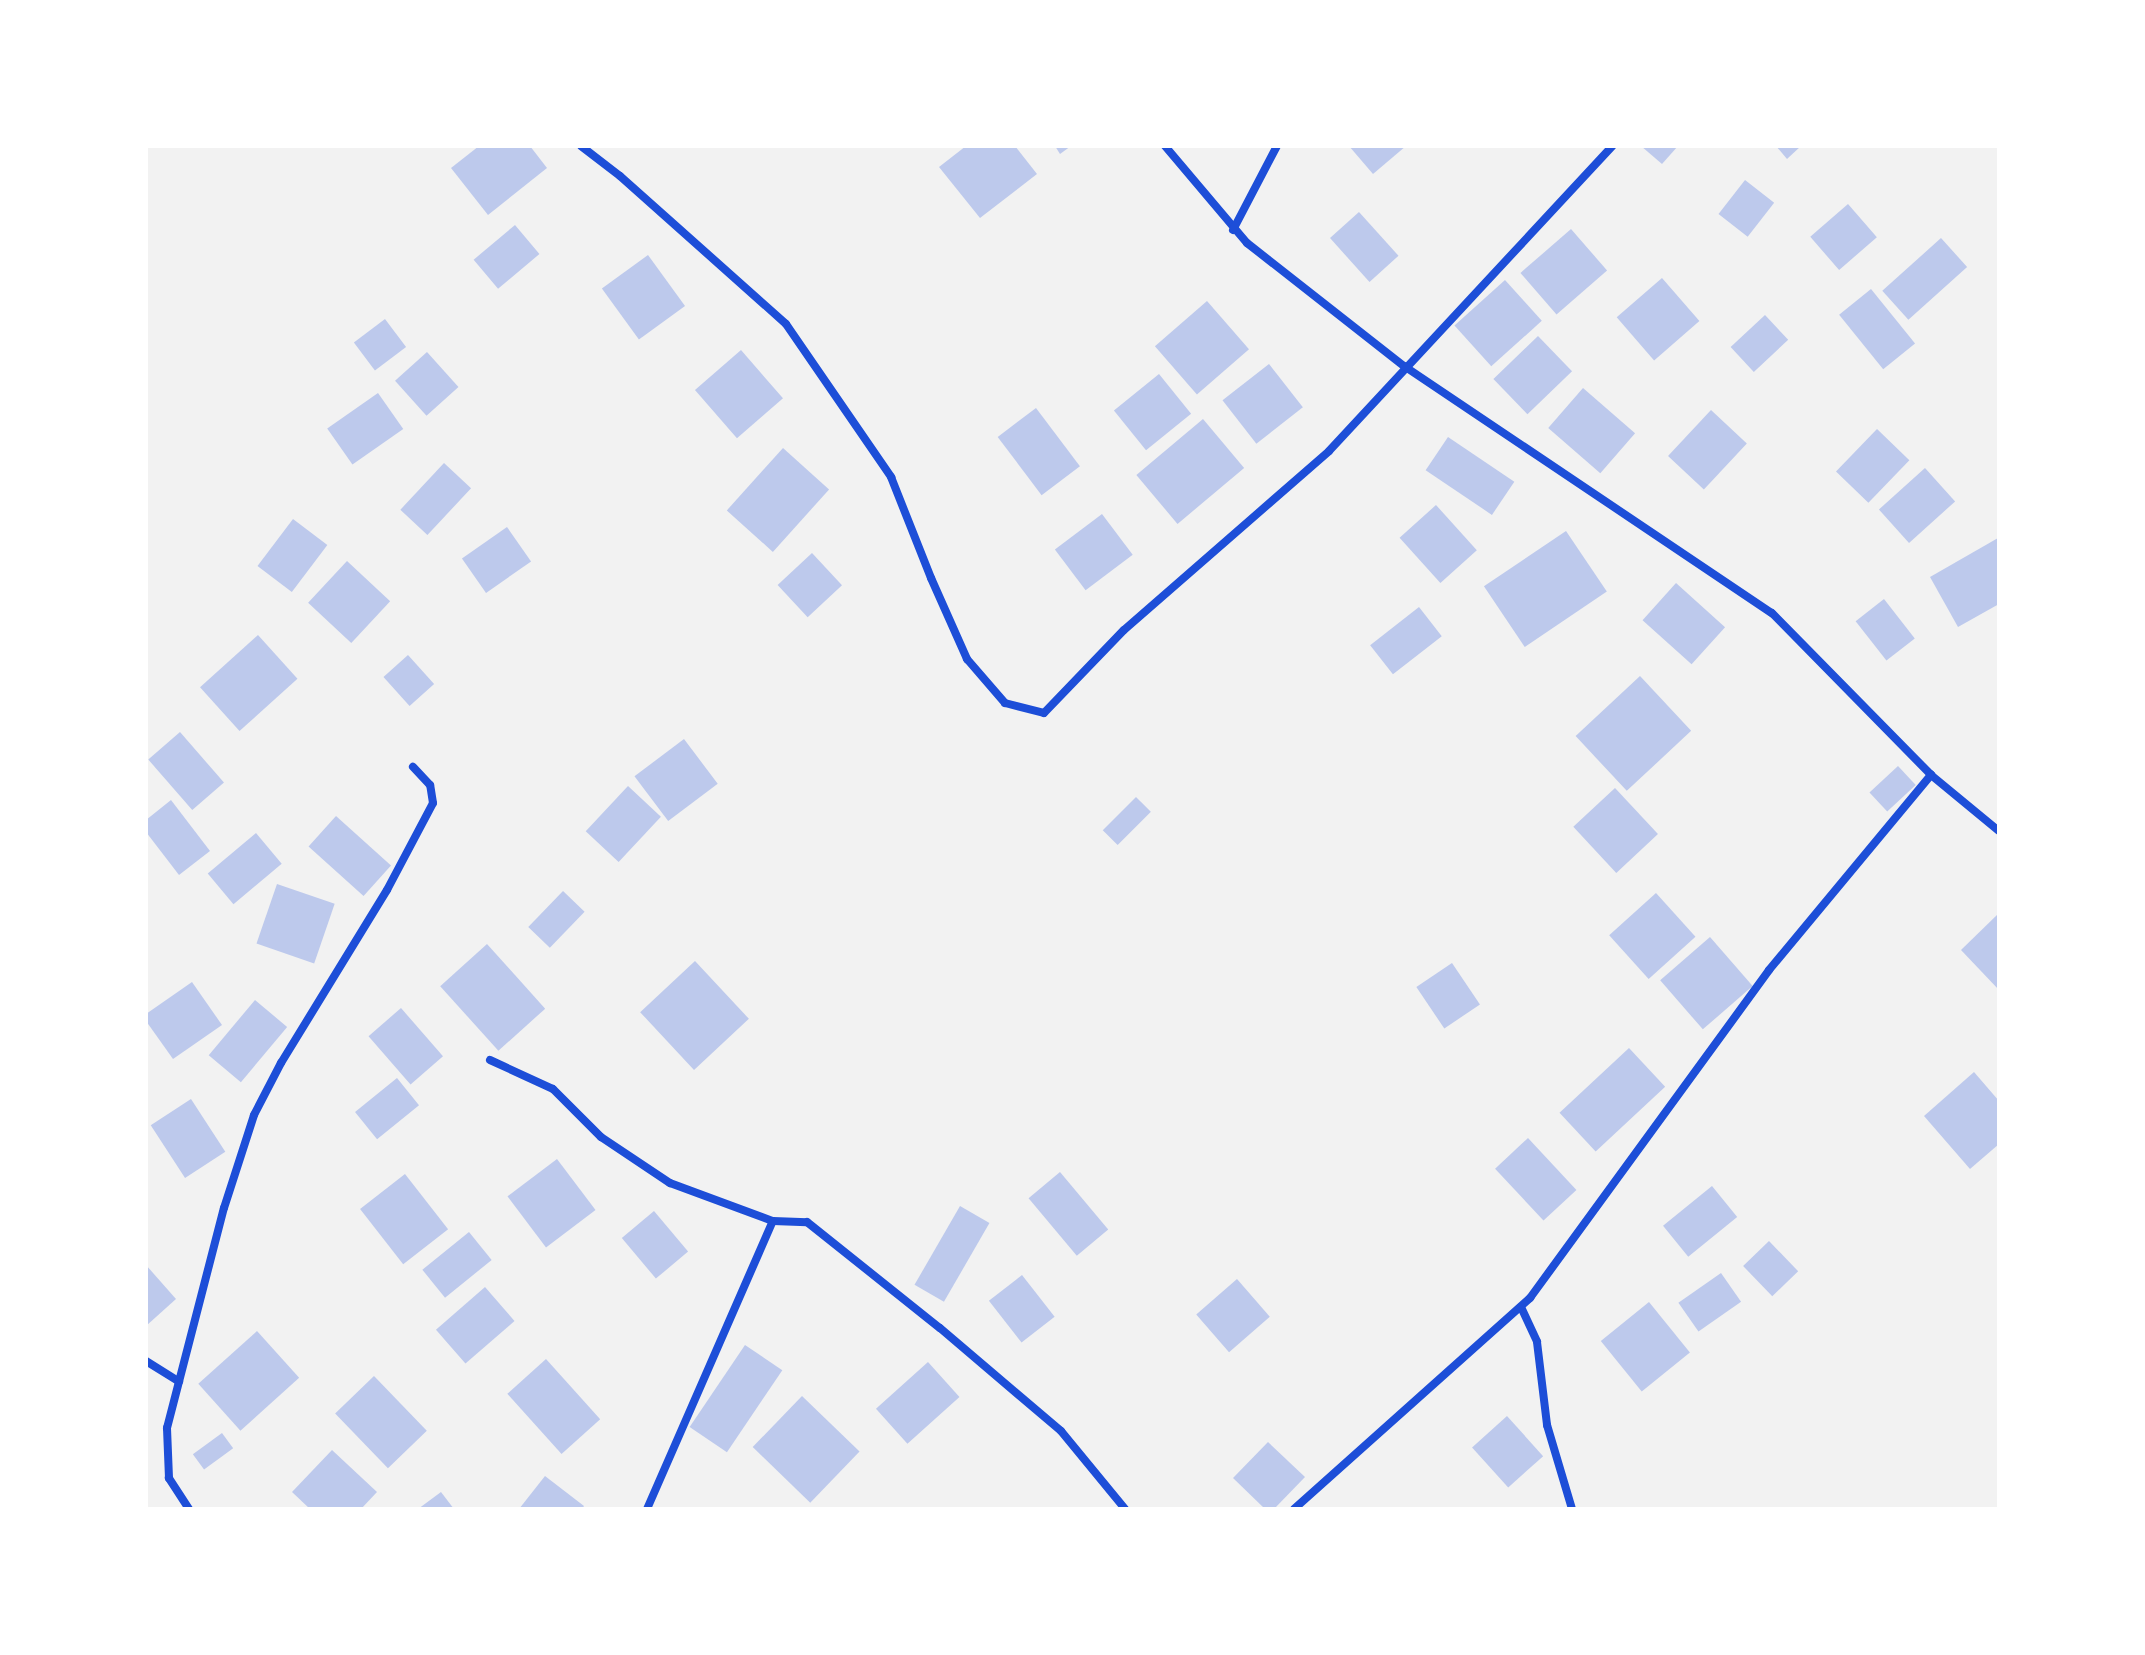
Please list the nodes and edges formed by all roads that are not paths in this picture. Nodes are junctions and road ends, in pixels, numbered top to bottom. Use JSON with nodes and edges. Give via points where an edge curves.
{"nodes":[{"id":1,"x":581,"y":146,"type":"edge"},
{"id":2,"x":1165,"y":146,"type":"edge"},
{"id":3,"x":1277,"y":146,"type":"edge"},
{"id":4,"x":1612,"y":146,"type":"edge"},
{"id":5,"x":1233,"y":230,"type":"junction"},
{"id":6,"x":1404,"y":366,"type":"junction"},
{"id":7,"x":413,"y":767,"type":"dead end"},
{"id":8,"x":1931,"y":775,"type":"junction"},
{"id":9,"x":1999,"y":831,"type":"edge"},
{"id":10,"x":490,"y":1060,"type":"dead end"},
{"id":11,"x":773,"y":1221,"type":"junction"},
{"id":12,"x":1521,"y":1307,"type":"junction"},
{"id":13,"x":146,"y":1361,"type":"edge"},
{"id":14,"x":179,"y":1382,"type":"junction"},
{"id":15,"x":189,"y":1509,"type":"edge"},
{"id":16,"x":647,"y":1509,"type":"edge"},
{"id":17,"x":1125,"y":1509,"type":"edge"},
{"id":18,"x":1294,"y":1509,"type":"edge"},
{"id":19,"x":1572,"y":1509,"type":"edge"}],
"edges":[{"from":1,"to":6,"type":"street","via":[[786,324],[891,477],[967,659],[1005,703],[1044,713],[1124,630],[1329,451]]},
{"from":2,"to":5,"type":"street"},
{"from":3,"to":5,"type":"street"},
{"from":4,"to":6,"type":"street"},
{"from":5,"to":6,"type":"street"},
{"from":6,"to":8,"type":"street","via":[[1772,613]]},
{"from":7,"to":14,"type":"street","via":[[430,785],[433,803],[254,1115]]},
{"from":8,"to":9,"type":"street"},
{"from":8,"to":12,"type":"street","via":[[1769,970]]},
{"from":10,"to":11,"type":"street","via":[[553,1089],[601,1137],[670,1183]]},
{"from":11,"to":16,"type":"street"},
{"from":11,"to":17,"type":"street","via":[[807,1222],[940,1328],[1061,1431]]},
{"from":12,"to":18,"type":"street"},
{"from":12,"to":19,"type":"street","via":[[1537,1342],[1547,1425]]},
{"from":13,"to":14,"type":"street"},
{"from":14,"to":15,"type":"street","via":[[167,1428],[169,1478]]}]}
